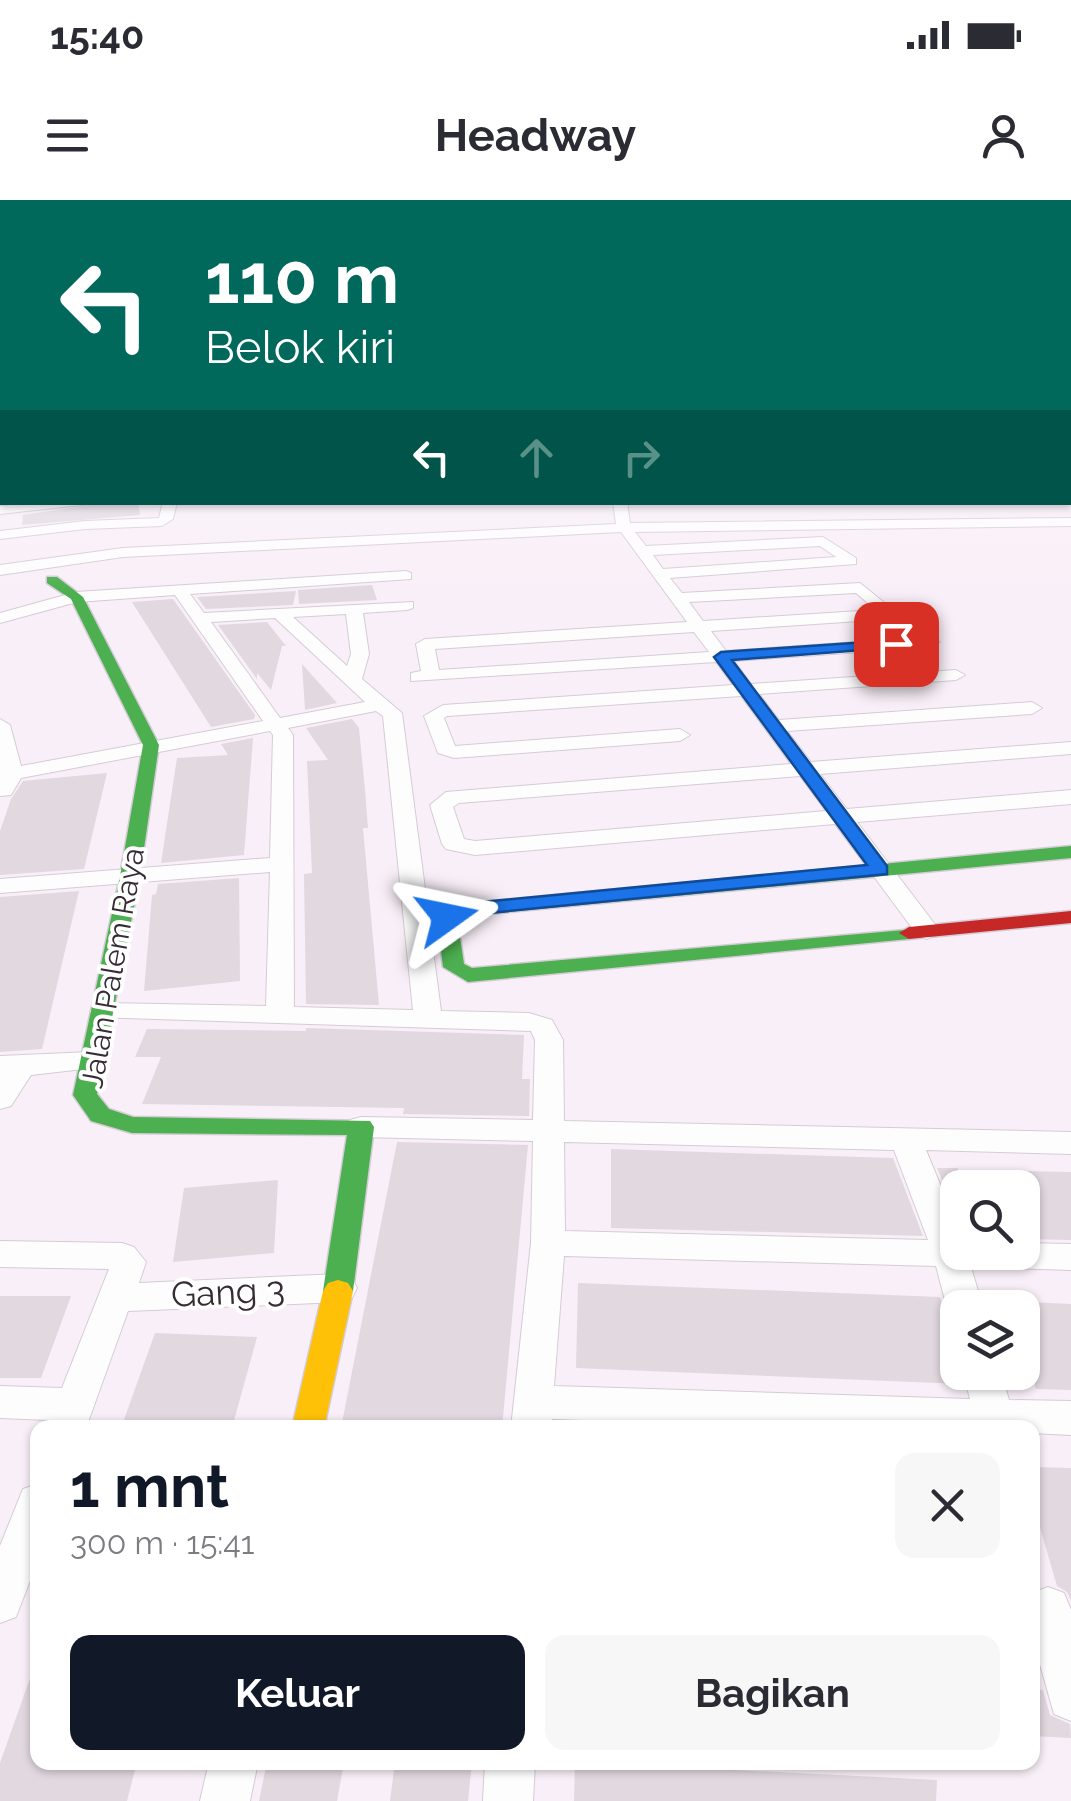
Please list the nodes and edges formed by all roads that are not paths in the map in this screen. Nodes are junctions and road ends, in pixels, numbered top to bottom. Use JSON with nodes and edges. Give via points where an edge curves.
{"nodes":[{"id":1,"x":51,"y":505,"type":"edge"},
{"id":2,"x":85,"y":505,"type":"edge"},
{"id":3,"x":169,"y":505,"type":"edge"},
{"id":4,"x":620,"y":505,"type":"edge"},
{"id":5,"x":17,"y":506,"type":"edge"},
{"id":6,"x":0,"y":510,"type":"edge"},
{"id":7,"x":1071,"y":522,"type":"edge"},
{"id":8,"x":85,"y":525,"type":"junction"},
{"id":9,"x":624,"y":527,"type":"junction"},
{"id":10,"x":8,"y":533,"type":"edge"},
{"id":11,"x":642,"y":551,"type":"junction"},
{"id":12,"x":110,"y":555,"type":"junction"},
{"id":13,"x":660,"y":574,"type":"junction"},
{"id":14,"x":406,"y":576,"type":"dead end"},
{"id":15,"x":4,"y":578,"type":"edge"},
{"id":16,"x":52,"y":580,"type":"junction"},
{"id":17,"x":179,"y":590,"type":"junction"},
{"id":18,"x":76,"y":597,"type":"junction"},
{"id":19,"x":678,"y":598,"type":"junction"},
{"id":20,"x":407,"y":606,"type":"dead end"},
{"id":21,"x":354,"y":609,"type":"junction"},
{"id":22,"x":279,"y":613,"type":"junction"},
{"id":23,"x":0,"y":618,"type":"edge"},
{"id":24,"x":199,"y":618,"type":"junction"},
{"id":25,"x":698,"y":626,"type":"junction"},
{"id":26,"x":931,"y":642,"type":"dead end"},
{"id":27,"x":721,"y":657,"type":"junction"},
{"id":28,"x":956,"y":676,"type":"dead end"},
{"id":29,"x":353,"y":678,"type":"junction"},
{"id":30,"x":746,"y":689,"type":"junction"},
{"id":31,"x":656,"y":696,"type":"junction"},
{"id":32,"x":379,"y":705,"type":"junction"},
{"id":33,"x":1032,"y":708,"type":"dead end"},
{"id":34,"x":277,"y":725,"type":"junction"},
{"id":35,"x":774,"y":726,"type":"junction"},
{"id":36,"x":0,"y":728,"type":"edge"},
{"id":37,"x":680,"y":736,"type":"junction"},
{"id":38,"x":152,"y":745,"type":"junction"},
{"id":39,"x":1071,"y":748,"type":"edge"},
{"id":40,"x":806,"y":770,"type":"junction"},
{"id":41,"x":6,"y":775,"type":"edge"},
{"id":42,"x":705,"y":778,"type":"junction"},
{"id":43,"x":0,"y":796,"type":"edge"},
{"id":44,"x":1071,"y":797,"type":"edge"},
{"id":45,"x":841,"y":817,"type":"junction"},
{"id":46,"x":1071,"y":852,"type":"edge"},
{"id":47,"x":281,"y":864,"type":"junction"},
{"id":48,"x":880,"y":870,"type":"junction"},
{"id":49,"x":130,"y":876,"type":"junction"},
{"id":50,"x":0,"y":886,"type":"edge"},
{"id":51,"x":1071,"y":917,"type":"edge"},
{"id":52,"x":927,"y":932,"type":"junction"},
{"id":53,"x":104,"y":1011,"type":"junction"},
{"id":54,"x":280,"y":1016,"type":"junction"},
{"id":55,"x":428,"y":1019,"type":"junction"},
{"id":56,"x":91,"y":1062,"type":"junction"},
{"id":57,"x":11,"y":1065,"type":"edge"},
{"id":58,"x":0,"y":1098,"type":"edge"},
{"id":59,"x":361,"y":1127,"type":"junction"},
{"id":60,"x":547,"y":1132,"type":"junction"},
{"id":61,"x":906,"y":1139,"type":"junction"},
{"id":62,"x":1071,"y":1143,"type":"edge"},
{"id":63,"x":940,"y":1227,"type":"edge"},
{"id":64,"x":548,"y":1244,"type":"junction"},
{"id":65,"x":940,"y":1253,"type":"edge"},
{"id":66,"x":0,"y":1254,"type":"edge"},
{"id":67,"x":1040,"y":1256,"type":"edge"},
{"id":68,"x":1071,"y":1257,"type":"edge"},
{"id":69,"x":339,"y":1288,"type":"junction"},
{"id":70,"x":117,"y":1298,"type":"junction"},
{"id":71,"x":987,"y":1390,"type":"edge"},
{"id":72,"x":0,"y":1402,"type":"edge"},
{"id":73,"x":532,"y":1415,"type":"edge"},
{"id":74,"x":70,"y":1416,"type":"edge"},
{"id":75,"x":994,"y":1416,"type":"junction"},
{"id":76,"x":1071,"y":1418,"type":"edge"},
{"id":77,"x":310,"y":1420,"type":"edge"},
{"id":78,"x":30,"y":1523,"type":"edge"},
{"id":79,"x":0,"y":1602,"type":"edge"},
{"id":80,"x":1050,"y":1608,"type":"edge"},
{"id":81,"x":1071,"y":1696,"type":"edge"},
{"id":82,"x":232,"y":1770,"type":"edge"},
{"id":83,"x":510,"y":1770,"type":"edge"},
{"id":84,"x":225,"y":1801,"type":"edge"},
{"id":85,"x":508,"y":1801,"type":"edge"}],
"edges":[{"from":1,"to":5,"type":"street"},
{"from":2,"to":8,"type":"street"},
{"from":3,"to":8,"type":"street","via":[[162,522]]},
{"from":4,"to":9,"type":"street"},
{"from":5,"to":6,"type":"street"},
{"from":5,"to":10,"type":"street"},
{"from":7,"to":9,"type":"street"},
{"from":8,"to":10,"type":"street"},
{"from":9,"to":11,"type":"street"},
{"from":9,"to":12,"type":"street"},
{"from":11,"to":13,"type":"street"},
{"from":11,"to":13,"type":"street","via":[[822,541],[851,561]]},
{"from":12,"to":15,"type":"street"},
{"from":12,"to":16,"type":"street"},
{"from":13,"to":19,"type":"street"},
{"from":14,"to":17,"type":"street"},
{"from":15,"to":16,"type":"street"},
{"from":16,"to":18,"type":"street"},
{"from":17,"to":18,"type":"street"},
{"from":17,"to":24,"type":"street"},
{"from":18,"to":23,"type":"street"},
{"from":18,"to":38,"type":"street"},
{"from":19,"to":25,"type":"street"},
{"from":19,"to":25,"type":"street","via":[[860,588],[890,612]]},
{"from":20,"to":21,"type":"street"},
{"from":21,"to":22,"type":"street"},
{"from":21,"to":29,"type":"street","via":[[360,654]]},
{"from":22,"to":24,"type":"street"},
{"from":22,"to":29,"type":"street"},
{"from":24,"to":34,"type":"street"},
{"from":25,"to":27,"type":"street"},
{"from":25,"to":27,"type":"street","via":[[425,644],[424,677]]},
{"from":26,"to":27,"type":"street"},
{"from":27,"to":30,"type":"street"},
{"from":28,"to":30,"type":"street"},
{"from":29,"to":32,"type":"street"},
{"from":30,"to":31,"type":"street"},
{"from":30,"to":35,"type":"street"},
{"from":31,"to":37,"type":"street"},
{"from":31,"to":37,"type":"street","via":[[434,716],[445,749],[454,752]]},
{"from":32,"to":34,"type":"street"},
{"from":32,"to":55,"type":"street","via":[[392,713]]},
{"from":33,"to":35,"type":"street"},
{"from":34,"to":38,"type":"street"},
{"from":34,"to":47,"type":"street","via":[[285,756]]},
{"from":35,"to":40,"type":"street"},
{"from":36,"to":41,"type":"street"},
{"from":37,"to":42,"type":"street"},
{"from":38,"to":41,"type":"street"},
{"from":38,"to":49,"type":"street","name":"Jalan Palem Raya"},
{"from":39,"to":40,"type":"street"},
{"from":40,"to":42,"type":"street"},
{"from":40,"to":45,"type":"street"},
{"from":41,"to":43,"type":"street"},
{"from":42,"to":45,"type":"street","via":[[453,790],[442,805],[454,844],[461,847]]},
{"from":44,"to":45,"type":"street"},
{"from":45,"to":48,"type":"street"},
{"from":46,"to":48,"type":"street"},
{"from":47,"to":49,"type":"street"},
{"from":47,"to":54,"type":"street"},
{"from":48,"to":52,"type":"street"},
{"from":48,"to":52,"type":"street","via":[[450,911],[454,967],[483,974]]},
{"from":49,"to":50,"type":"street"},
{"from":49,"to":53,"type":"street","name":"Jalan Palem Raya"},
{"from":51,"to":52,"type":"street"},
{"from":53,"to":54,"type":"street"},
{"from":53,"to":56,"type":"street","name":"Jalan Palem Raya"},
{"from":54,"to":55,"type":"street"},
{"from":55,"to":60,"type":"street","via":[[542,1026],[549,1040]]},
{"from":56,"to":57,"type":"street"},
{"from":56,"to":59,"type":"street","name":"Jalan Palem Raya","via":[[85,1095],[113,1122]]},
{"from":57,"to":58,"type":"street"},
{"from":59,"to":60,"type":"street"},
{"from":59,"to":69,"type":"street"},
{"from":60,"to":61,"type":"street"},
{"from":60,"to":64,"type":"street"},
{"from":61,"to":62,"type":"street"},
{"from":61,"to":63,"type":"street"},
{"from":64,"to":65,"type":"street"},
{"from":64,"to":73,"type":"street"},
{"from":66,"to":70,"type":"street","via":[[122,1256],[129,1270]]},
{"from":67,"to":68,"type":"street"},
{"from":69,"to":70,"type":"street","name":"Gang 3"},
{"from":69,"to":77,"type":"street"},
{"from":70,"to":74,"type":"street"},
{"from":71,"to":75,"type":"street"},
{"from":72,"to":74,"type":"street"},
{"from":73,"to":75,"type":"street"},
{"from":75,"to":76,"type":"street"},
{"from":78,"to":79,"type":"street"},
{"from":80,"to":81,"type":"street"},
{"from":82,"to":84,"type":"street"},
{"from":83,"to":85,"type":"street"}]}
